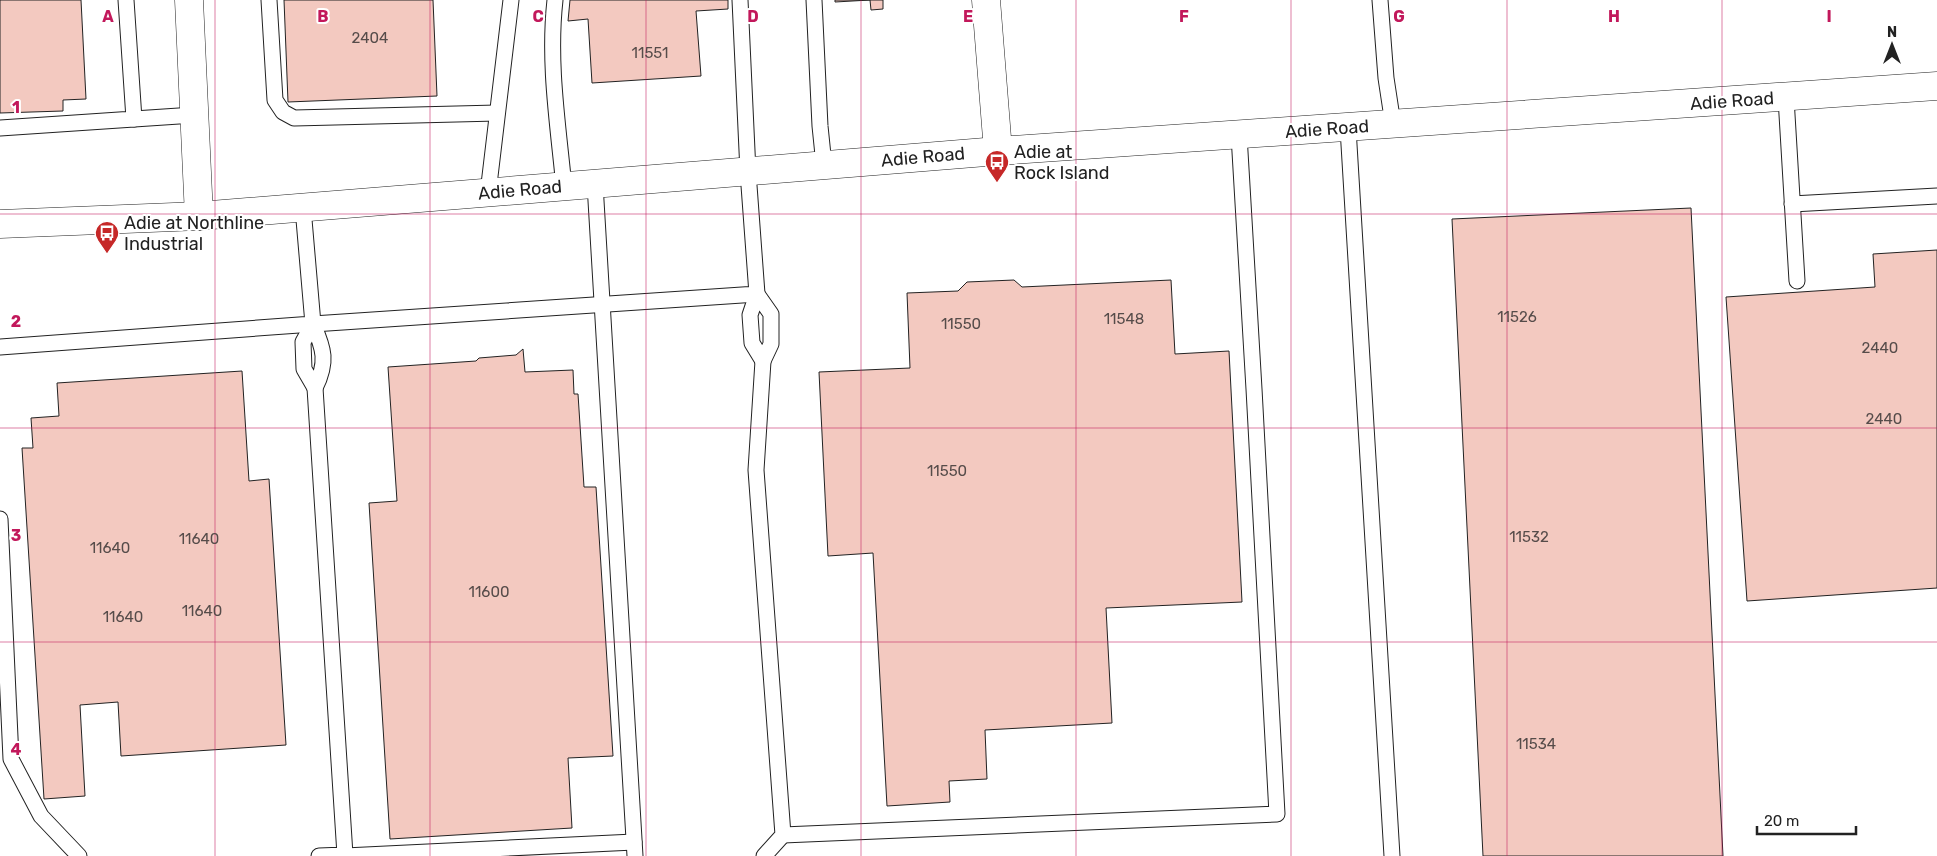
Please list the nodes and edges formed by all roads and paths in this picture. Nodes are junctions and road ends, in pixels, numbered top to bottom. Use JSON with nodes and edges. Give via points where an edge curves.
{"nodes":[{"id":1,"x":126,"y":0,"type":"edge"},
{"id":2,"x":189,"y":0,"type":"edge"},
{"id":3,"x":269,"y":0,"type":"edge"},
{"id":4,"x":511,"y":0,"type":"edge"},
{"id":5,"x":555,"y":0,"type":"edge"},
{"id":6,"x":740,"y":0,"type":"edge"},
{"id":7,"x":814,"y":0,"type":"edge"},
{"id":8,"x":986,"y":0,"type":"edge"},
{"id":9,"x":1380,"y":0,"type":"edge"},
{"id":10,"x":1937,"y":86,"type":"edge"},
{"id":11,"x":1786,"y":98,"type":"junction"},
{"id":12,"x":497,"y":114,"type":"junction"},
{"id":13,"x":194,"y":115,"type":"junction"},
{"id":14,"x":134,"y":119,"type":"junction"},
{"id":15,"x":1393,"y":124,"type":"junction"},
{"id":16,"x":0,"y":128,"type":"edge"},
{"id":17,"x":1348,"y":128,"type":"junction"},
{"id":18,"x":1238,"y":135,"type":"junction"},
{"id":19,"x":998,"y":151,"type":"junction"},
{"id":20,"x":824,"y":165,"type":"junction"},
{"id":21,"x":748,"y":172,"type":"junction"},
{"id":22,"x":595,"y":184,"type":"junction"},
{"id":23,"x":564,"y":187,"type":"junction"},
{"id":24,"x":488,"y":193,"type":"junction"},
{"id":25,"x":1937,"y":196,"type":"edge"},
{"id":26,"x":1792,"y":204,"type":"junction"},
{"id":27,"x":303,"y":208,"type":"junction"},
{"id":28,"x":199,"y":216,"type":"junction"},
{"id":29,"x":0,"y":224,"type":"edge"},
{"id":30,"x":1797,"y":281,"type":"dead end"},
{"id":31,"x":757,"y":294,"type":"junction"},
{"id":32,"x":602,"y":303,"type":"junction"},
{"id":33,"x":313,"y":324,"type":"junction"},
{"id":34,"x":0,"y":347,"type":"edge"},
{"id":35,"x":763,"y":361,"type":"junction"},
{"id":36,"x":0,"y":519,"type":"edge"},
{"id":37,"x":783,"y":836,"type":"junction"},
{"id":38,"x":635,"y":849,"type":"edge"},
{"id":39,"x":78,"y":856,"type":"edge"},
{"id":40,"x":319,"y":856,"type":"edge"},
{"id":41,"x":344,"y":856,"type":"edge"},
{"id":42,"x":764,"y":856,"type":"edge"},
{"id":43,"x":1392,"y":856,"type":"edge"}],
"edges":[{"from":1,"to":14,"type":"lane"},
{"from":2,"to":13,"type":"street"},
{"from":3,"to":12,"type":"lane","via":[[275,100],[283,112],[294,118]]},
{"from":4,"to":12,"type":"lane"},
{"from":5,"to":23,"type":"lane","via":[[552,29],[554,99]]},
{"from":6,"to":21,"type":"lane"},
{"from":7,"to":20,"type":"lane"},
{"from":8,"to":19,"type":"street"},
{"from":9,"to":15,"type":"lane"},
{"from":10,"to":11,"type":"street","name":"Adie Road"},
{"from":11,"to":15,"type":"street","name":"Adie Road"},
{"from":11,"to":26,"type":"lane"},
{"from":12,"to":24,"type":"lane"},
{"from":13,"to":14,"type":"lane"},
{"from":13,"to":28,"type":"street"},
{"from":14,"to":16,"type":"lane"},
{"from":15,"to":17,"type":"street","name":"Adie Road"},
{"from":17,"to":18,"type":"street","name":"Adie Road"},
{"from":17,"to":43,"type":"lane"},
{"from":18,"to":19,"type":"street","name":"Adie Road"},
{"from":18,"to":37,"type":"lane","via":[[1277,814]]},
{"from":19,"to":20,"type":"street","name":"Adie Road"},
{"from":20,"to":21,"type":"street","name":"Adie Road"},
{"from":21,"to":22,"type":"street","name":"Adie Road"},
{"from":21,"to":31,"type":"lane"},
{"from":22,"to":23,"type":"street","name":"Adie Road"},
{"from":22,"to":32,"type":"lane"},
{"from":23,"to":24,"type":"street","name":"Adie Road"},
{"from":24,"to":27,"type":"street","name":"Adie Road"},
{"from":25,"to":26,"type":"lane"},
{"from":26,"to":30,"type":"lane"},
{"from":27,"to":28,"type":"street","name":"Adie Road"},
{"from":27,"to":33,"type":"lane"},
{"from":28,"to":29,"type":"street","name":"Adie Road"},
{"from":31,"to":32,"type":"lane"},
{"from":31,"to":35,"type":"lane","via":[[750,315],[752,343]]},
{"from":31,"to":35,"type":"lane","via":[[772,314],[771,344]]},
{"from":32,"to":33,"type":"lane"},
{"from":32,"to":38,"type":"lane"},
{"from":33,"to":34,"type":"lane"},
{"from":33,"to":41,"type":"lane","via":[[323,355],[323,371],[315,388]]},
{"from":35,"to":37,"type":"lane","via":[[756,470]]},
{"from":36,"to":39,"type":"lane","via":[[11,759],[41,816]]},
{"from":37,"to":42,"type":"lane"},
{"from":38,"to":41,"type":"lane"},
{"from":40,"to":41,"type":"lane"}]}
